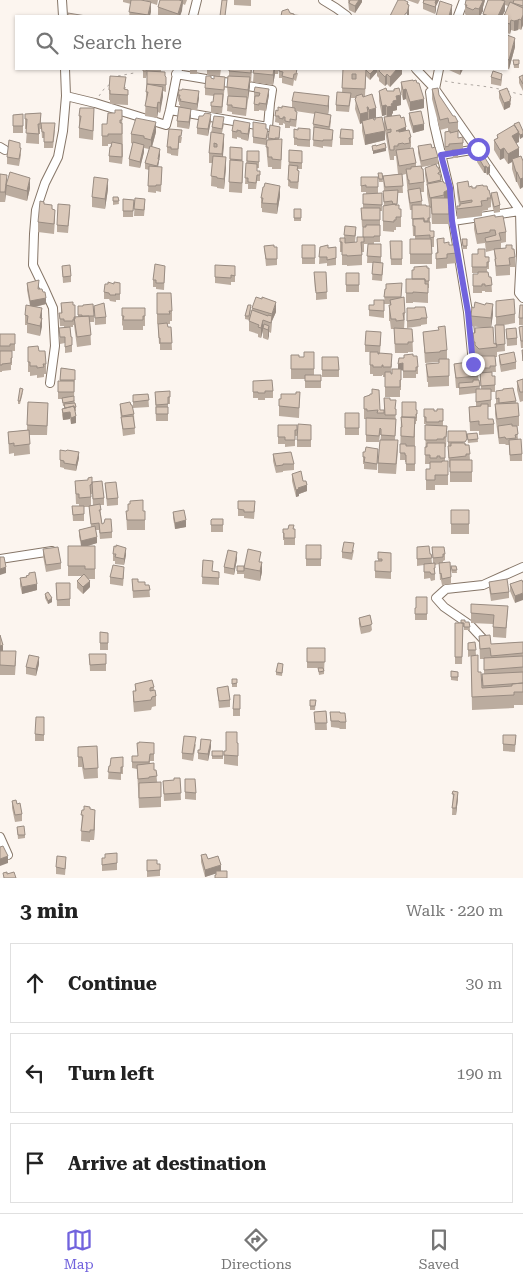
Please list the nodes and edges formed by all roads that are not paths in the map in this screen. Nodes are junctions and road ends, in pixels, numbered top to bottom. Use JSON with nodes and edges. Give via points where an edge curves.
{"nodes":[{"id":1,"x":62,"y":0,"type":"edge"},
{"id":2,"x":197,"y":0,"type":"edge"},
{"id":3,"x":322,"y":0,"type":"edge"},
{"id":4,"x":464,"y":0,"type":"edge"},
{"id":5,"x":63,"y":15,"type":"edge"},
{"id":6,"x":193,"y":15,"type":"edge"},
{"id":7,"x":345,"y":15,"type":"edge"},
{"id":8,"x":458,"y":15,"type":"edge"},
{"id":9,"x":65,"y":70,"type":"edge"},
{"id":10,"x":417,"y":70,"type":"edge"},
{"id":11,"x":439,"y":70,"type":"edge"},
{"id":12,"x":177,"y":71,"type":"edge"},
{"id":13,"x":435,"y":89,"type":"junction"},
{"id":14,"x":66,"y":96,"type":"junction"},
{"id":15,"x":170,"y":110,"type":"junction"},
{"id":16,"x":478,"y":149,"type":"junction"},
{"id":17,"x":441,"y":155,"type":"junction"},
{"id":18,"x":522,"y":213,"type":"edge"},
{"id":19,"x":452,"y":221,"type":"junction"},
{"id":20,"x":523,"y":298,"type":"edge"},
{"id":21,"x":473,"y":364,"type":"edge"},
{"id":22,"x":50,"y":382,"type":"dead end"},
{"id":23,"x":54,"y":551,"type":"edge"},
{"id":24,"x":0,"y":559,"type":"edge"},
{"id":25,"x":523,"y":567,"type":"edge"},
{"id":26,"x":483,"y":639,"type":"edge"},
{"id":27,"x":0,"y":837,"type":"edge"},
{"id":28,"x":8,"y":855,"type":"edge"}],
"edges":[{"from":1,"to":5,"type":"street"},
{"from":2,"to":6,"type":"street"},
{"from":3,"to":7,"type":"street"},
{"from":4,"to":8,"type":"street"},
{"from":9,"to":14,"type":"street"},
{"from":10,"to":13,"type":"street"},
{"from":11,"to":13,"type":"street"},
{"from":12,"to":15,"type":"street"},
{"from":12,"to":15,"type":"street","via":[[272,90],[268,127]]},
{"from":13,"to":16,"type":"street"},
{"from":13,"to":17,"type":"street","via":[[430,92]]},
{"from":14,"to":15,"type":"street","via":[[166,125]]},
{"from":14,"to":22,"type":"street","via":[[58,157],[36,210],[34,234],[33,265],[53,308],[55,346]]},
{"from":16,"to":17,"type":"street"},
{"from":16,"to":18,"type":"street"},
{"from":17,"to":19,"type":"street","via":[[450,188]]},
{"from":18,"to":19,"type":"street"},
{"from":18,"to":20,"type":"street","via":[[519,294]]},
{"from":19,"to":21,"type":"street","via":[[468,312]]},
{"from":23,"to":24,"type":"street"},
{"from":25,"to":26,"type":"street","via":[[482,585],[446,589],[436,598]]},
{"from":27,"to":28,"type":"street"}]}
